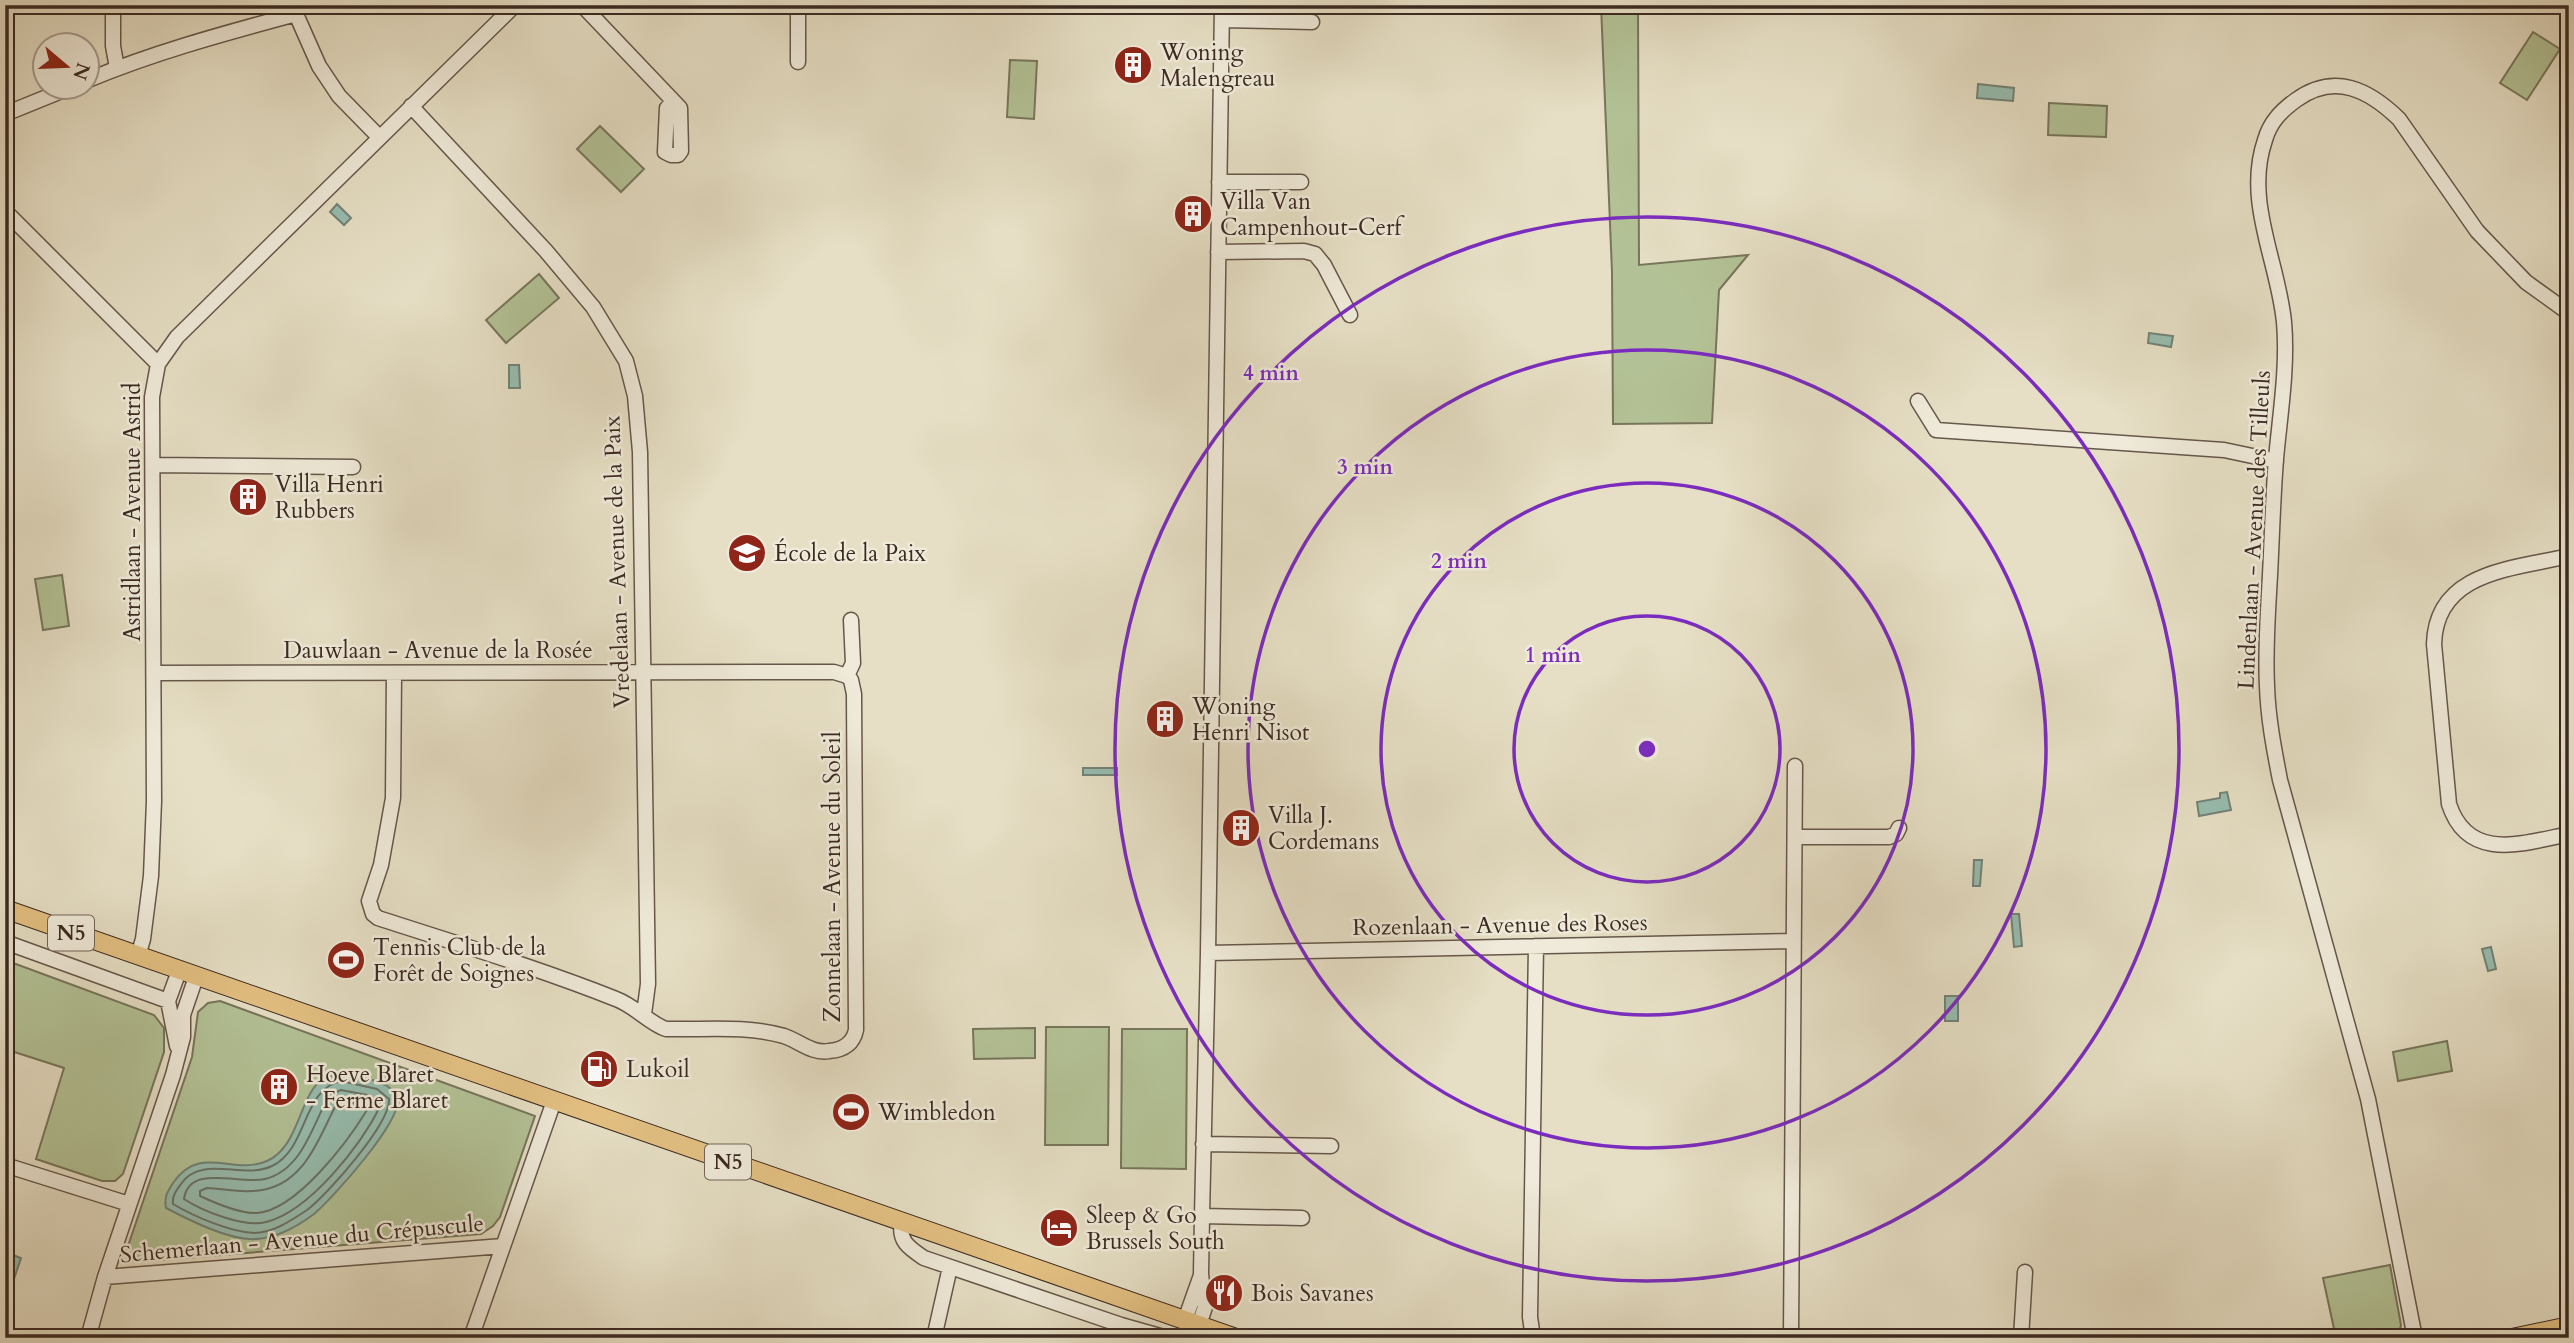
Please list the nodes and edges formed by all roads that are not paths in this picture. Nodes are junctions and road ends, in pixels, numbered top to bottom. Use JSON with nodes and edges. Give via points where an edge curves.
{"nodes":[{"id":1,"x":113,"y":5,"type":"edge"},
{"id":2,"x":515,"y":5,"type":"edge"},
{"id":3,"x":582,"y":5,"type":"edge"},
{"id":4,"x":798,"y":5,"type":"edge"},
{"id":5,"x":295,"y":10,"type":"edge"},
{"id":6,"x":1222,"y":13,"type":"edge"},
{"id":7,"x":1312,"y":22,"type":"dead end"},
{"id":8,"x":798,"y":62,"type":"dead end"},
{"id":9,"x":117,"y":68,"type":"junction"},
{"id":10,"x":102,"y":74,"type":"edge"},
{"id":11,"x":35,"y":102,"type":"edge"},
{"id":12,"x":673,"y":102,"type":"dead end"},
{"id":13,"x":411,"y":106,"type":"junction"},
{"id":14,"x":5,"y":114,"type":"edge"},
{"id":15,"x":379,"y":137,"type":"junction"},
{"id":16,"x":1219,"y":182,"type":"junction"},
{"id":17,"x":1301,"y":182,"type":"dead end"},
{"id":18,"x":5,"y":211,"type":"edge"},
{"id":19,"x":1218,"y":252,"type":"junction"},
{"id":20,"x":2569,"y":313,"type":"edge"},
{"id":21,"x":1350,"y":315,"type":"dead end"},
{"id":22,"x":158,"y":364,"type":"junction"},
{"id":23,"x":1918,"y":401,"type":"dead end"},
{"id":24,"x":2276,"y":461,"type":"junction"},
{"id":25,"x":153,"y":465,"type":"junction"},
{"id":26,"x":353,"y":467,"type":"dead end"},
{"id":27,"x":2569,"y":556,"type":"edge"},
{"id":28,"x":851,"y":620,"type":"dead end"},
{"id":29,"x":643,"y":671,"type":"junction"},
{"id":30,"x":154,"y":673,"type":"junction"},
{"id":31,"x":394,"y":673,"type":"junction"},
{"id":32,"x":847,"y":676,"type":"junction"},
{"id":33,"x":1795,"y":766,"type":"dead end"},
{"id":34,"x":1899,"y":828,"type":"dead end"},
{"id":35,"x":2569,"y":834,"type":"edge"},
{"id":36,"x":1795,"y":836,"type":"junction"},
{"id":37,"x":5,"y":909,"type":"edge"},
{"id":38,"x":1793,"y":941,"type":"junction"},
{"id":39,"x":5,"y":942,"type":"edge"},
{"id":40,"x":1535,"y":946,"type":"junction"},
{"id":41,"x":1208,"y":953,"type":"junction"},
{"id":42,"x":138,"y":956,"type":"junction"},
{"id":43,"x":179,"y":971,"type":"junction"},
{"id":44,"x":196,"y":977,"type":"junction"},
{"id":45,"x":168,"y":1001,"type":"junction"},
{"id":46,"x":644,"y":1014,"type":"junction"},
{"id":47,"x":179,"y":1051,"type":"junction"},
{"id":48,"x":554,"y":1101,"type":"junction"},
{"id":49,"x":1203,"y":1144,"type":"junction"},
{"id":50,"x":1331,"y":1146,"type":"dead end"},
{"id":51,"x":5,"y":1165,"type":"edge"},
{"id":52,"x":129,"y":1204,"type":"junction"},
{"id":53,"x":1202,"y":1216,"type":"junction"},
{"id":54,"x":1302,"y":1218,"type":"dead end"},
{"id":55,"x":902,"y":1222,"type":"junction"},
{"id":56,"x":503,"y":1246,"type":"junction"},
{"id":57,"x":950,"y":1267,"type":"junction"},
{"id":58,"x":2025,"y":1272,"type":"dead end"},
{"id":59,"x":105,"y":1277,"type":"junction"},
{"id":60,"x":1192,"y":1322,"type":"junction"},
{"id":61,"x":2569,"y":1326,"type":"edge"},
{"id":62,"x":88,"y":1338,"type":"edge"},
{"id":63,"x":471,"y":1338,"type":"edge"},
{"id":64,"x":934,"y":1338,"type":"edge"},
{"id":65,"x":1167,"y":1338,"type":"edge"},
{"id":66,"x":1236,"y":1338,"type":"edge"},
{"id":67,"x":1533,"y":1338,"type":"edge"},
{"id":68,"x":1791,"y":1338,"type":"edge"},
{"id":69,"x":2021,"y":1338,"type":"edge"},
{"id":70,"x":2416,"y":1338,"type":"edge"},
{"id":71,"x":2512,"y":1338,"type":"edge"}],
"edges":[{"from":1,"to":9,"type":"street"},
{"from":2,"to":13,"type":"street","name":"Astridlaan - Avenue Astrid"},
{"from":3,"to":12,"type":"street"},
{"from":4,"to":8,"type":"street"},
{"from":5,"to":9,"type":"street"},
{"from":5,"to":15,"type":"street","via":[[326,76]]},
{"from":6,"to":7,"type":"street"},
{"from":6,"to":16,"type":"street"},
{"from":9,"to":10,"type":"street"},
{"from":11,"to":14,"type":"street"},
{"from":13,"to":15,"type":"street","name":"Astridlaan - Avenue Astrid"},
{"from":13,"to":29,"type":"street","name":"Vredelaan - Avenue de la Paix","via":[[578,288],[626,361],[635,396],[640,452]]},
{"from":15,"to":22,"type":"street","name":"Astridlaan - Avenue Astrid","via":[[177,337]]},
{"from":16,"to":17,"type":"street"},
{"from":16,"to":19,"type":"street"},
{"from":18,"to":22,"type":"street"},
{"from":19,"to":21,"type":"street","via":[[1315,254]]},
{"from":19,"to":41,"type":"street"},
{"from":20,"to":24,"type":"street","name":"Lindenlaan - Avenue des Tilleuls","via":[[2526,282],[2477,231],[2385,106],[2353,88],[2335,85],[2305,93],[2273,120],[2258,162],[2257,186],[2284,323]]},
{"from":22,"to":25,"type":"street","name":"Astridlaan - Avenue Astrid","via":[[152,397]]},
{"from":23,"to":24,"type":"street","via":[[1936,430],[2224,450]]},
{"from":24,"to":70,"type":"street","name":"Lindenlaan - Avenue des Tilleuls","via":[[2266,653],[2271,732],[2280,780],[2368,1099]]},
{"from":25,"to":26,"type":"street"},
{"from":25,"to":30,"type":"street","name":"Astridlaan - Avenue Astrid"},
{"from":27,"to":35,"type":"street","via":[[2468,582],[2442,607],[2434,644],[2453,816],[2488,844],[2516,845]]},
{"from":28,"to":32,"type":"street","name":"Zonnelaan - Avenue du Soleil","via":[[853,663]]},
{"from":29,"to":31,"type":"street","name":"Dauwlaan - Avenue de la Rosée"},
{"from":29,"to":32,"type":"street","name":"Dauwlaan - Avenue de la Rosée","via":[[834,672]]},
{"from":29,"to":46,"type":"street","name":"Vredelaan - Avenue de la Paix","via":[[648,984]]},
{"from":30,"to":31,"type":"street","name":"Dauwlaan - Avenue de la Rosée"},
{"from":30,"to":42,"type":"street","name":"Astridlaan - Avenue Astrid","via":[[151,877]]},
{"from":31,"to":46,"type":"street","via":[[393,798],[381,865],[369,901],[373,914],[618,1000]]},
{"from":32,"to":46,"type":"street","name":"Zonnelaan - Avenue du Soleil","via":[[854,694],[854,1039],[829,1052],[817,1051],[764,1031],[666,1029]]},
{"from":33,"to":36,"type":"street"},
{"from":34,"to":36,"type":"street","via":[[1889,837]]},
{"from":36,"to":38,"type":"street"},
{"from":37,"to":42,"type":"main road","number":"N5"},
{"from":38,"to":40,"type":"street","name":"Rozenlaan - Avenue des Roses"},
{"from":38,"to":68,"type":"street"},
{"from":39,"to":45,"type":"street"},
{"from":40,"to":41,"type":"street","name":"Rozenlaan - Avenue des Roses"},
{"from":40,"to":67,"type":"street"},
{"from":41,"to":49,"type":"street"},
{"from":42,"to":43,"type":"main road","number":"N5"},
{"from":43,"to":44,"type":"main road","number":"N5"},
{"from":43,"to":45,"type":"street"},
{"from":44,"to":47,"type":"street","via":[[183,1016]]},
{"from":44,"to":48,"type":"main road","number":"N5"},
{"from":45,"to":47,"type":"street"},
{"from":47,"to":52,"type":"street"},
{"from":48,"to":55,"type":"main road","number":"N5"},
{"from":48,"to":56,"type":"street"},
{"from":49,"to":50,"type":"street"},
{"from":49,"to":53,"type":"street"},
{"from":51,"to":52,"type":"street"},
{"from":52,"to":59,"type":"street"},
{"from":53,"to":54,"type":"street"},
{"from":53,"to":60,"type":"street","via":[[1201,1274]]},
{"from":55,"to":57,"type":"street","via":[[902,1240],[910,1249]]},
{"from":55,"to":60,"type":"main road","number":"N5"},
{"from":56,"to":59,"type":"street","name":"Schemerlaan - Avenue du Crépuscule"},
{"from":56,"to":63,"type":"street"},
{"from":57,"to":64,"type":"street"},
{"from":57,"to":65,"type":"street"},
{"from":58,"to":69,"type":"street"},
{"from":59,"to":62,"type":"street"},
{"from":60,"to":66,"type":"main road","number":"N5"},
{"from":61,"to":71,"type":"main road"}]}
